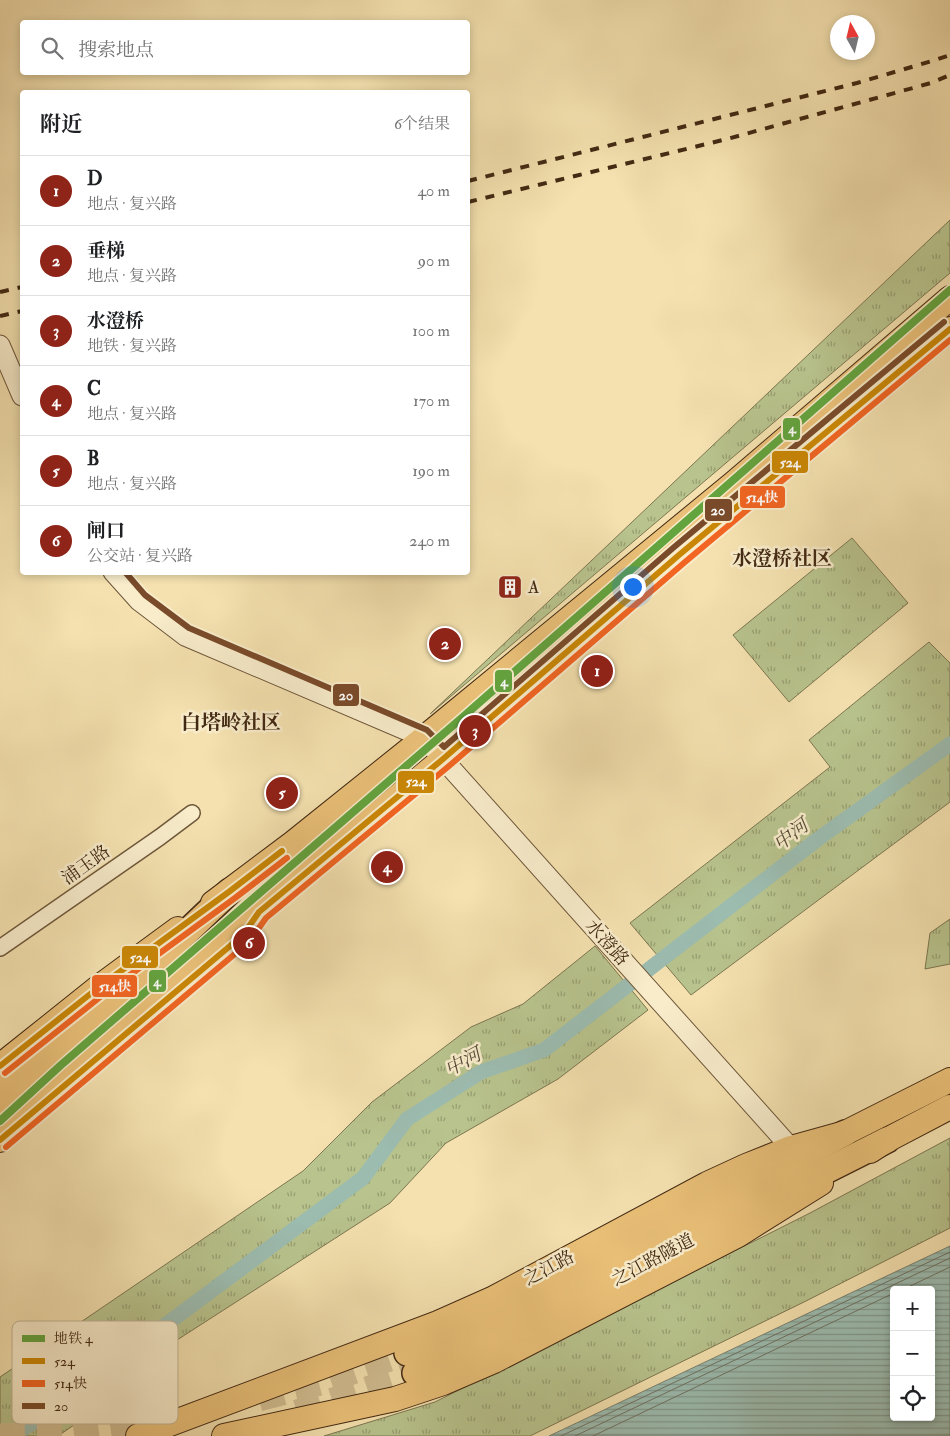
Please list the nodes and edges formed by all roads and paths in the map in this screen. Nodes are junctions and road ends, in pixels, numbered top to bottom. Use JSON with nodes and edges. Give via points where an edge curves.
{"nodes":[{"id":1,"x":950,"y":298,"type":"edge"},
{"id":2,"x":950,"y":329,"type":"edge"},
{"id":3,"x":0,"y":345,"type":"edge"},
{"id":4,"x":20,"y":391,"type":"edge"},
{"id":5,"x":116,"y":575,"type":"edge"},
{"id":6,"x":424,"y":738,"type":"junction"},
{"id":7,"x":443,"y":759,"type":"junction"},
{"id":8,"x":192,"y":812,"type":"dead end"},
{"id":9,"x":230,"y":891,"type":"junction"},
{"id":10,"x":259,"y":912,"type":"junction"},
{"id":11,"x":0,"y":948,"type":"edge"},
{"id":12,"x":0,"y":1066,"type":"edge"},
{"id":13,"x":950,"y":1080,"type":"edge"},
{"id":14,"x":0,"y":1094,"type":"edge"},
{"id":15,"x":950,"y":1107,"type":"edge"},
{"id":16,"x":0,"y":1117,"type":"edge"},
{"id":17,"x":845,"y":1133,"type":"junction"},
{"id":18,"x":0,"y":1140,"type":"edge"},
{"id":19,"x":888,"y":1140,"type":"junction"},
{"id":20,"x":791,"y":1148,"type":"junction"},
{"id":21,"x":178,"y":1421,"type":"tunnel mouth"},
{"id":22,"x":170,"y":1424,"type":"edge"},
{"id":23,"x":138,"y":1436,"type":"edge"},
{"id":24,"x":224,"y":1436,"type":"edge"}],
"edges":[{"from":1,"to":6,"type":"main road","via":[[734,482]]},
{"from":2,"to":7,"type":"main road","via":[[686,548]]},
{"from":3,"to":4,"type":"street"},
{"from":5,"to":6,"type":"street","via":[[139,601],[185,636]]},
{"from":6,"to":7,"type":"street","name":"水澄路"},
{"from":6,"to":9,"type":"main road"},
{"from":7,"to":10,"type":"main road"},
{"from":7,"to":20,"type":"street","name":"水澄路"},
{"from":8,"to":11,"type":"street","name":"浦玉路"},
{"from":9,"to":12,"type":"main road","via":[[99,987]]},
{"from":9,"to":14,"type":"highway","via":[[125,991]]},
{"from":10,"to":16,"type":"highway","via":[[133,1007]]},
{"from":10,"to":18,"type":"main road","via":[[243,935]]},
{"from":13,"to":17,"type":"main road","name":"之江路"},
{"from":15,"to":19,"type":"main road"},
{"from":17,"to":19,"type":"highway","name":"之江路隧道","via":[[546,1296],[411,1363],[480,1347],[559,1310]]},
{"from":17,"to":20,"type":"main road","name":"之江路"},
{"from":19,"to":24,"type":"main road","via":[[738,1235],[494,1361],[395,1399]]},
{"from":20,"to":21,"type":"main road","name":"之江路","via":[[707,1184],[492,1299],[438,1323]]},
{"from":22,"to":23,"type":"main road","name":"之江路"}]}
